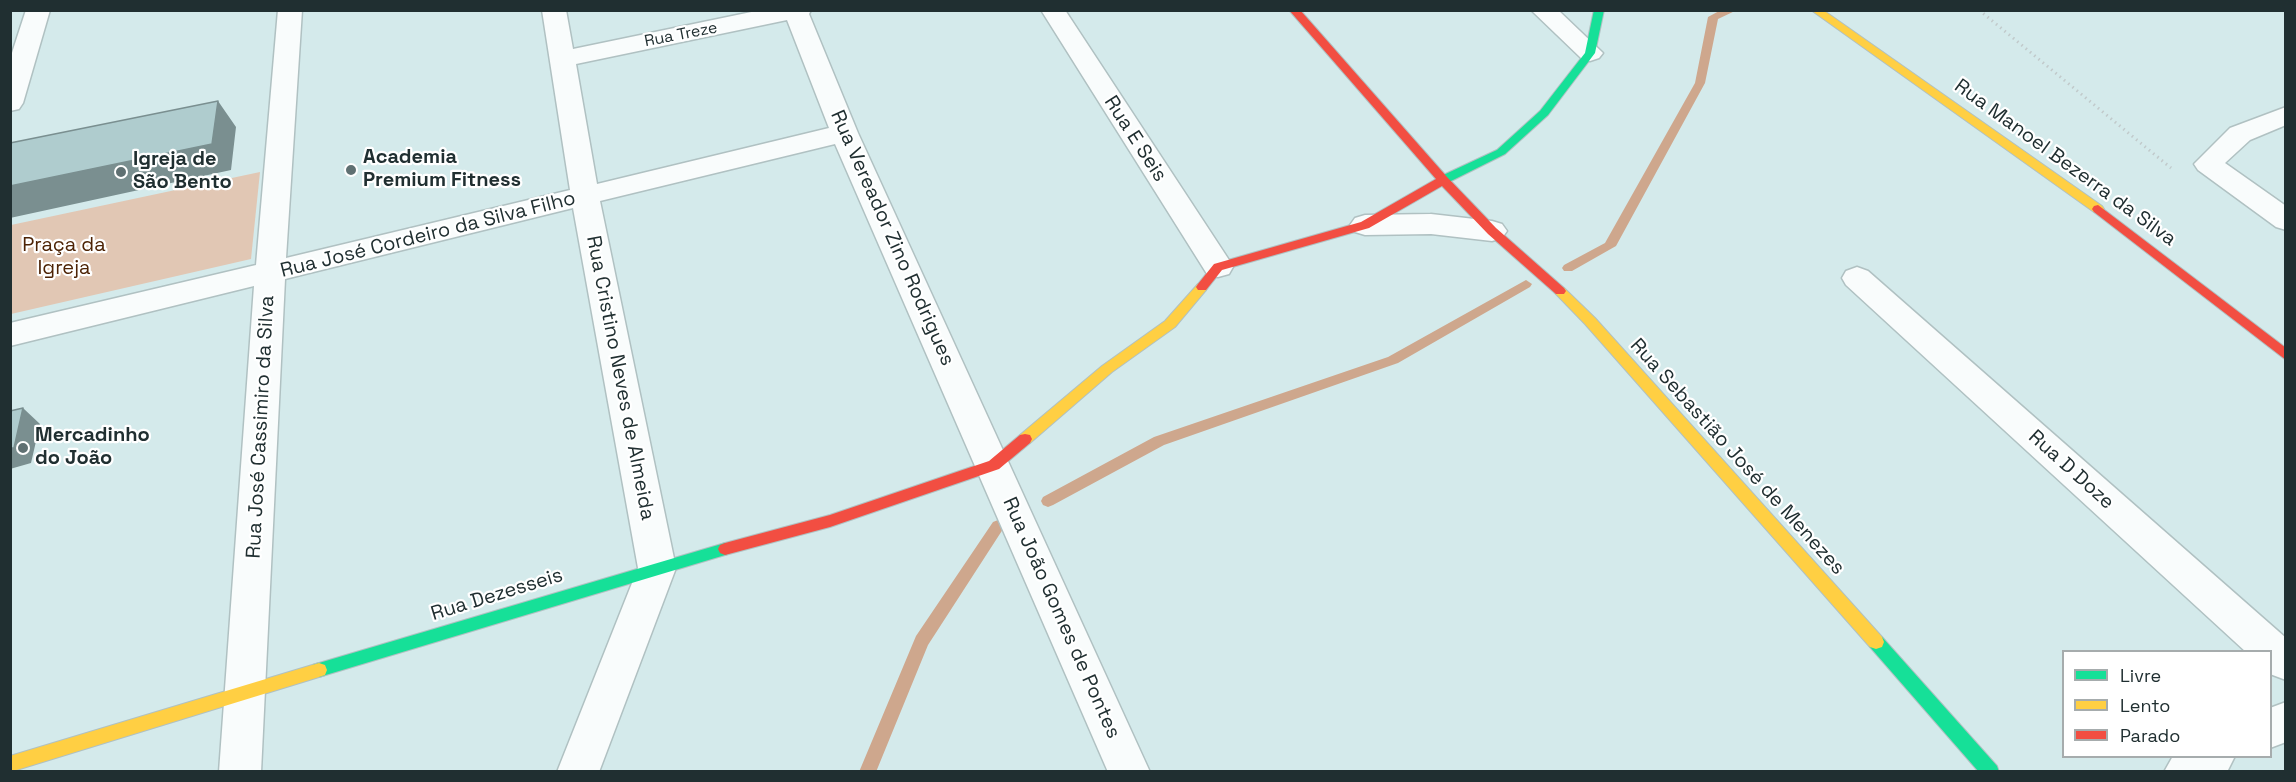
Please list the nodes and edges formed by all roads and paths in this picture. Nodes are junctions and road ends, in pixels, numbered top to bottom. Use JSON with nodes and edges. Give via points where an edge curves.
{"nodes":[{"id":1,"x":38,"y":10,"type":"edge"},
{"id":2,"x":290,"y":10,"type":"edge"},
{"id":3,"x":554,"y":10,"type":"edge"},
{"id":4,"x":1053,"y":10,"type":"edge"},
{"id":5,"x":1294,"y":10,"type":"edge"},
{"id":6,"x":1543,"y":10,"type":"edge"},
{"id":7,"x":1599,"y":10,"type":"edge"},
{"id":8,"x":1816,"y":10,"type":"edge"},
{"id":9,"x":1979,"y":10,"type":"edge"},
{"id":10,"x":796,"y":11,"type":"edge"},
{"id":11,"x":1590,"y":53,"type":"junction"},
{"id":12,"x":562,"y":59,"type":"junction"},
{"id":13,"x":10,"y":103,"type":"edge"},
{"id":14,"x":2286,"y":115,"type":"edge"},
{"id":15,"x":844,"y":133,"type":"junction"},
{"id":16,"x":2174,"y":170,"type":"dead end"},
{"id":17,"x":1443,"y":180,"type":"junction"},
{"id":18,"x":585,"y":197,"type":"junction"},
{"id":19,"x":2286,"y":220,"type":"edge"},
{"id":20,"x":1365,"y":225,"type":"junction"},
{"id":21,"x":1492,"y":231,"type":"junction"},
{"id":22,"x":1218,"y":267,"type":"junction"},
{"id":23,"x":270,"y":274,"type":"junction"},
{"id":24,"x":1857,"y":278,"type":"dead end"},
{"id":25,"x":10,"y":335,"type":"edge"},
{"id":26,"x":2286,"y":355,"type":"edge"},
{"id":27,"x":994,"y":465,"type":"junction"},
{"id":28,"x":657,"y":568,"type":"junction"},
{"id":29,"x":2272,"y":650,"type":"edge"},
{"id":30,"x":2272,"y":650,"type":"edge"},
{"id":31,"x":2286,"y":663,"type":"edge"},
{"id":32,"x":246,"y":691,"type":"junction"},
{"id":33,"x":2286,"y":721,"type":"edge"},
{"id":34,"x":2272,"y":728,"type":"edge"},
{"id":35,"x":2211,"y":758,"type":"edge"},
{"id":36,"x":10,"y":764,"type":"edge"},
{"id":37,"x":240,"y":771,"type":"edge"},
{"id":38,"x":578,"y":771,"type":"edge"},
{"id":39,"x":1129,"y":771,"type":"edge"},
{"id":40,"x":1991,"y":771,"type":"edge"},
{"id":41,"x":2185,"y":771,"type":"edge"}],
"edges":[{"from":1,"to":13,"type":"street"},
{"from":2,"to":23,"type":"street","name":"Rua José Cassimiro da Silva"},
{"from":3,"to":12,"type":"street","name":"Rua Cristino Neves de Almeida"},
{"from":4,"to":22,"type":"street","name":"Rua E Seis"},
{"from":5,"to":17,"type":"street","name":"Rua Sebastião José de Menezes"},
{"from":6,"to":11,"type":"street"},
{"from":7,"to":11,"type":"street"},
{"from":8,"to":26,"type":"street","name":"Rua Manoel Bezerra da Silva","via":[[2070,187]]},
{"from":9,"to":16,"type":"path"},
{"from":10,"to":12,"type":"street","name":"Rua Treze"},
{"from":10,"to":15,"type":"street","name":"Rua Vereador Zino Rodrigues"},
{"from":11,"to":17,"type":"street","via":[[1544,113],[1501,152]]},
{"from":12,"to":18,"type":"street","name":"Rua Cristino Neves de Almeida"},
{"from":14,"to":19,"type":"street","via":[[2240,134],[2208,164]]},
{"from":15,"to":18,"type":"street","name":"Rua José Cordeiro da Silva Filho"},
{"from":15,"to":27,"type":"street","name":"Rua Vereador Zino Rodrigues"},
{"from":17,"to":20,"type":"street"},
{"from":17,"to":21,"type":"street","name":"Rua Sebastião José de Menezes"},
{"from":18,"to":23,"type":"street","name":"Rua José Cordeiro da Silva Filho"},
{"from":18,"to":28,"type":"street","name":"Rua Cristino Neves de Almeida"},
{"from":20,"to":21,"type":"street","via":[[1431,224]]},
{"from":20,"to":22,"type":"street"},
{"from":21,"to":40,"type":"street","name":"Rua Sebastião José de Menezes","via":[[1590,321]]},
{"from":22,"to":27,"type":"street","via":[[1170,324],[1107,369]]},
{"from":23,"to":25,"type":"street","name":"Rua José Cordeiro da Silva Filho"},
{"from":23,"to":32,"type":"street","name":"Rua José Cassimiro da Silva"},
{"from":24,"to":29,"type":"street","name":"Rua D Doze"},
{"from":27,"to":28,"type":"street","name":"Rua Dezesseis","via":[[830,521]]},
{"from":27,"to":39,"type":"street","name":"Rua João Gomes de Pontes"},
{"from":28,"to":32,"type":"street","name":"Rua Dezesseis"},
{"from":28,"to":38,"type":"street"},
{"from":30,"to":31,"type":"street","name":"Rua D Doze"},
{"from":32,"to":36,"type":"street","name":"Rua Dezesseis"},
{"from":32,"to":37,"type":"street","name":"Rua José Cassimiro da Silva"},
{"from":33,"to":34,"type":"street"},
{"from":35,"to":41,"type":"street"}]}
